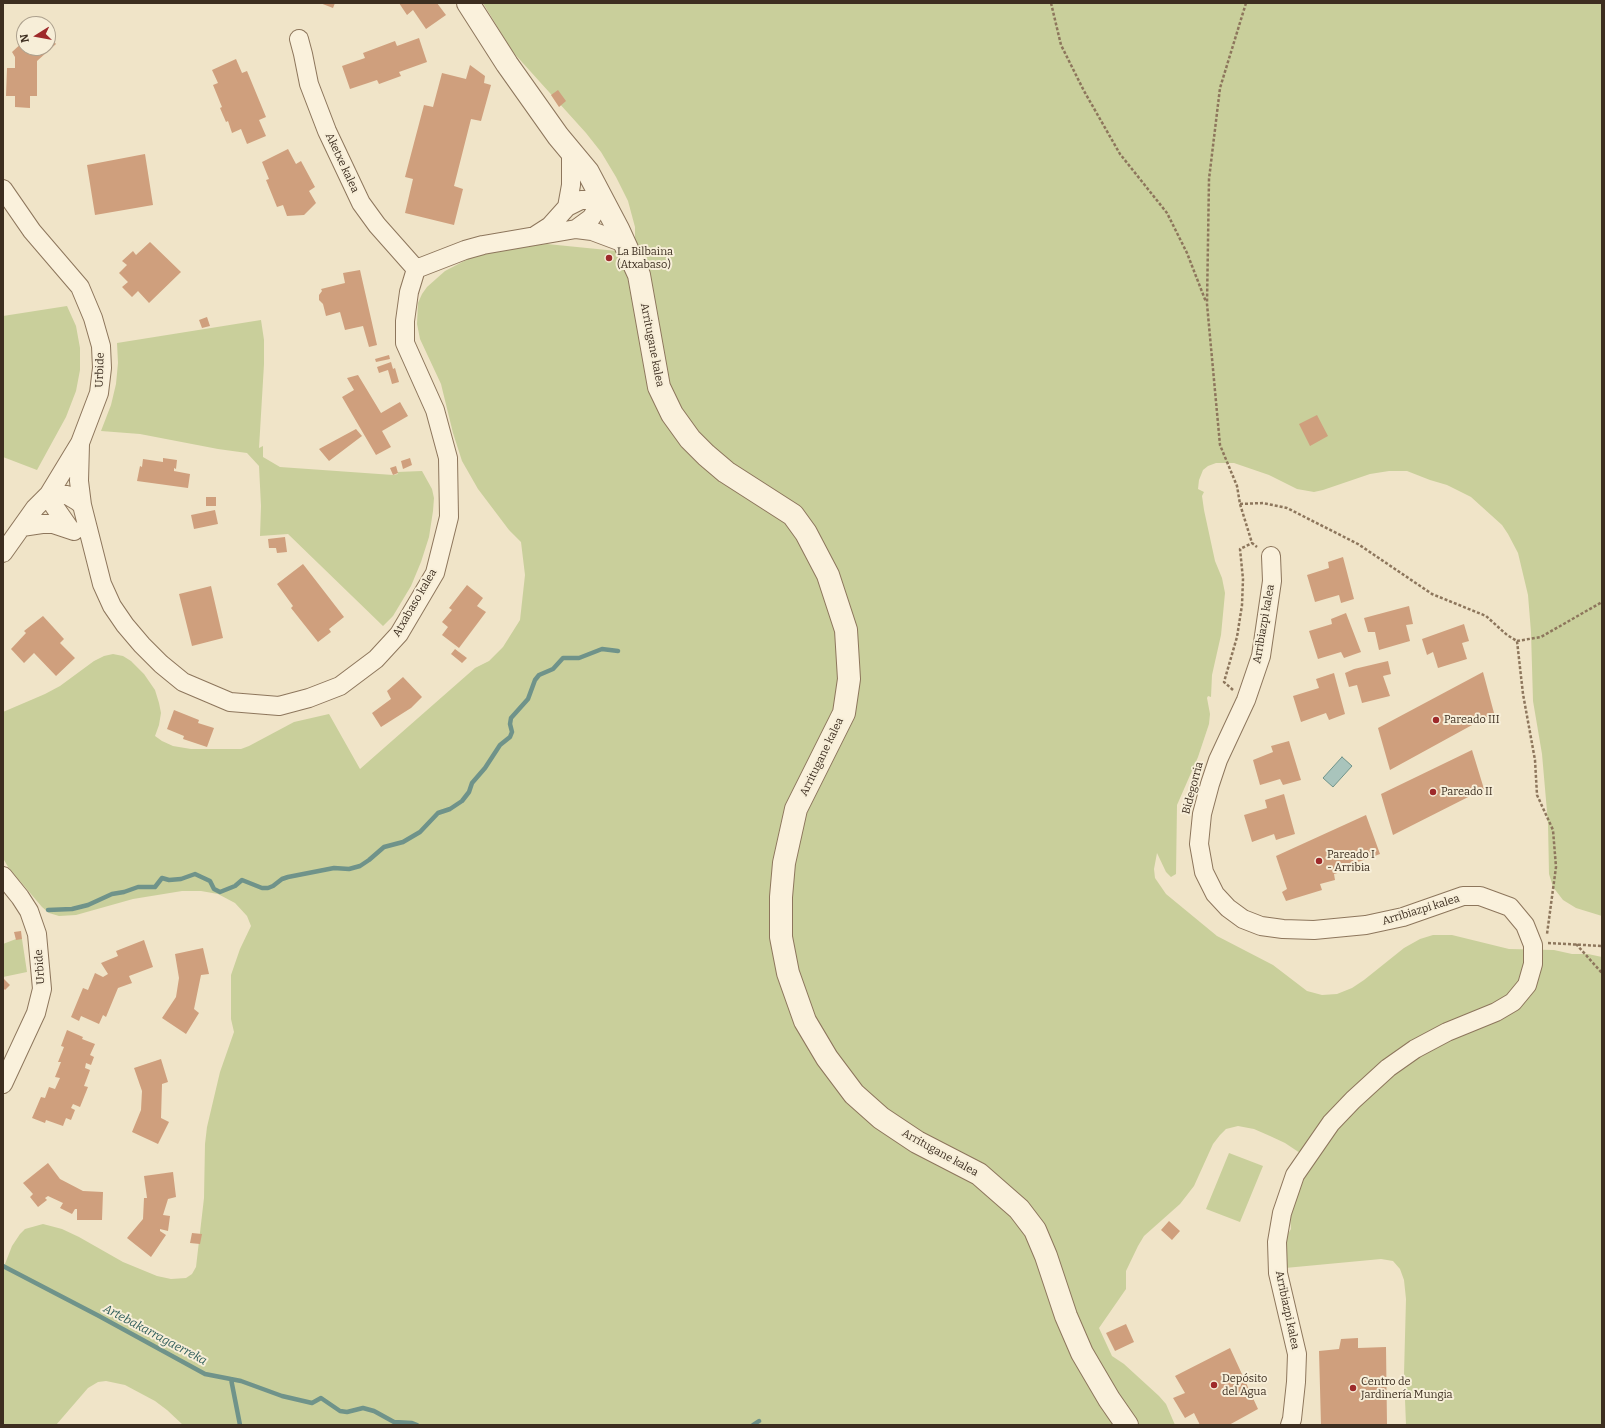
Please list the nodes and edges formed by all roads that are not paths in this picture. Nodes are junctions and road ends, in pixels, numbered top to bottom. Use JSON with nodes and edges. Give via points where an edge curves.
{"nodes":[{"id":1,"x":468,"y":3,"type":"edge"},
{"id":2,"x":472,"y":3,"type":"edge"},
{"id":3,"x":484,"y":28,"type":"junction"},
{"id":4,"x":299,"y":39,"type":"dead end"},
{"id":5,"x":570,"y":151,"type":"junction"},
{"id":6,"x":3,"y":189,"type":"edge"},
{"id":7,"x":602,"y":200,"type":"junction"},
{"id":8,"x":567,"y":207,"type":"junction"},
{"id":9,"x":576,"y":229,"type":"junction"},
{"id":10,"x":534,"y":237,"type":"junction"},
{"id":11,"x":624,"y":243,"type":"junction"},
{"id":12,"x":416,"y":269,"type":"junction"},
{"id":13,"x":80,"y":443,"type":"junction"},
{"id":14,"x":49,"y":494,"type":"junction"},
{"id":15,"x":82,"y":505,"type":"junction"},
{"id":16,"x":22,"y":527,"type":"junction"},
{"id":17,"x":70,"y":529,"type":"junction"},
{"id":18,"x":91,"y":543,"type":"junction"},
{"id":19,"x":3,"y":553,"type":"edge"},
{"id":20,"x":1271,"y":556,"type":"dead end"},
{"id":21,"x":3,"y":876,"type":"edge"},
{"id":22,"x":3,"y":1084,"type":"edge"},
{"id":23,"x":1127,"y":1425,"type":"edge"},
{"id":24,"x":1290,"y":1425,"type":"edge"}],
"edges":[{"from":1,"to":3,"type":"street","name":"Arritugane kalea"},
{"from":2,"to":3,"type":"street","name":"Arritugane kalea"},
{"from":3,"to":5,"type":"street","name":"Arritugane kalea","via":[[506,64]]},
{"from":4,"to":12,"type":"street","name":"Aketxe kalea","via":[[309,84],[324,124],[361,203]]},
{"from":5,"to":7,"type":"street","name":"Arritugane kalea","via":[[588,172]]},
{"from":5,"to":8,"type":"street"},
{"from":6,"to":13,"type":"street","name":"Urbide","via":[[32,231],[80,287],[93,318],[101,346],[102,368],[99,393]]},
{"from":7,"to":8,"type":"street","via":[[581,200]]},
{"from":7,"to":9,"type":"street","via":[[591,218]]},
{"from":7,"to":11,"type":"street","name":"Arritugane kalea"},
{"from":8,"to":10,"type":"street","via":[[550,226]]},
{"from":9,"to":10,"type":"street"},
{"from":9,"to":11,"type":"street","via":[[592,231]]},
{"from":10,"to":12,"type":"street","via":[[483,245]]},
{"from":11,"to":23,"type":"street","name":"Arritugane kalea","via":[[639,275],[659,387],[672,414],[690,439],[726,472],[793,515],[806,533],[828,576],[846,630],[849,679],[844,713],[796,809],[784,863],[781,937],[788,973],[805,1021],[826,1058],[854,1094],[881,1118],[917,1142],[979,1174],[1019,1209],[1035,1230],[1082,1353]]},
{"from":12,"to":18,"type":"street","name":"Atxabaso kalea","via":[[409,292],[405,343],[435,410],[448,458],[449,517],[435,573],[399,634],[376,659],[340,686],[309,698],[279,706],[230,702],[183,682],[160,664],[142,645],[112,606],[102,584]]},
{"from":13,"to":14,"type":"street","name":"Urbide"},
{"from":13,"to":15,"type":"street","name":"Atxabaso kalea","via":[[79,481]]},
{"from":14,"to":15,"type":"street","via":[[66,495]]},
{"from":14,"to":16,"type":"street","name":"Urbide"},
{"from":14,"to":17,"type":"street"},
{"from":15,"to":18,"type":"street","name":"Atxabaso kalea"},
{"from":16,"to":17,"type":"street","via":[[53,524]]},
{"from":16,"to":19,"type":"street","name":"Urbide"},
{"from":17,"to":18,"type":"street"},
{"from":20,"to":24,"type":"street","name":"Arribiazpi kalea","via":[[1272,581],[1261,656],[1246,700],[1218,760],[1202,814],[1199,844],[1204,872],[1215,894],[1243,919],[1261,926],[1314,930],[1366,926],[1403,917],[1463,896],[1480,896],[1510,907],[1525,925],[1533,944],[1534,964],[1527,985],[1513,1002],[1496,1012],[1447,1032],[1388,1068],[1331,1123],[1295,1176],[1282,1213],[1277,1242],[1278,1273],[1297,1354]]},
{"from":21,"to":22,"type":"street","name":"Urbide","via":[[29,911],[37,934],[42,988],[36,1013]]}]}
